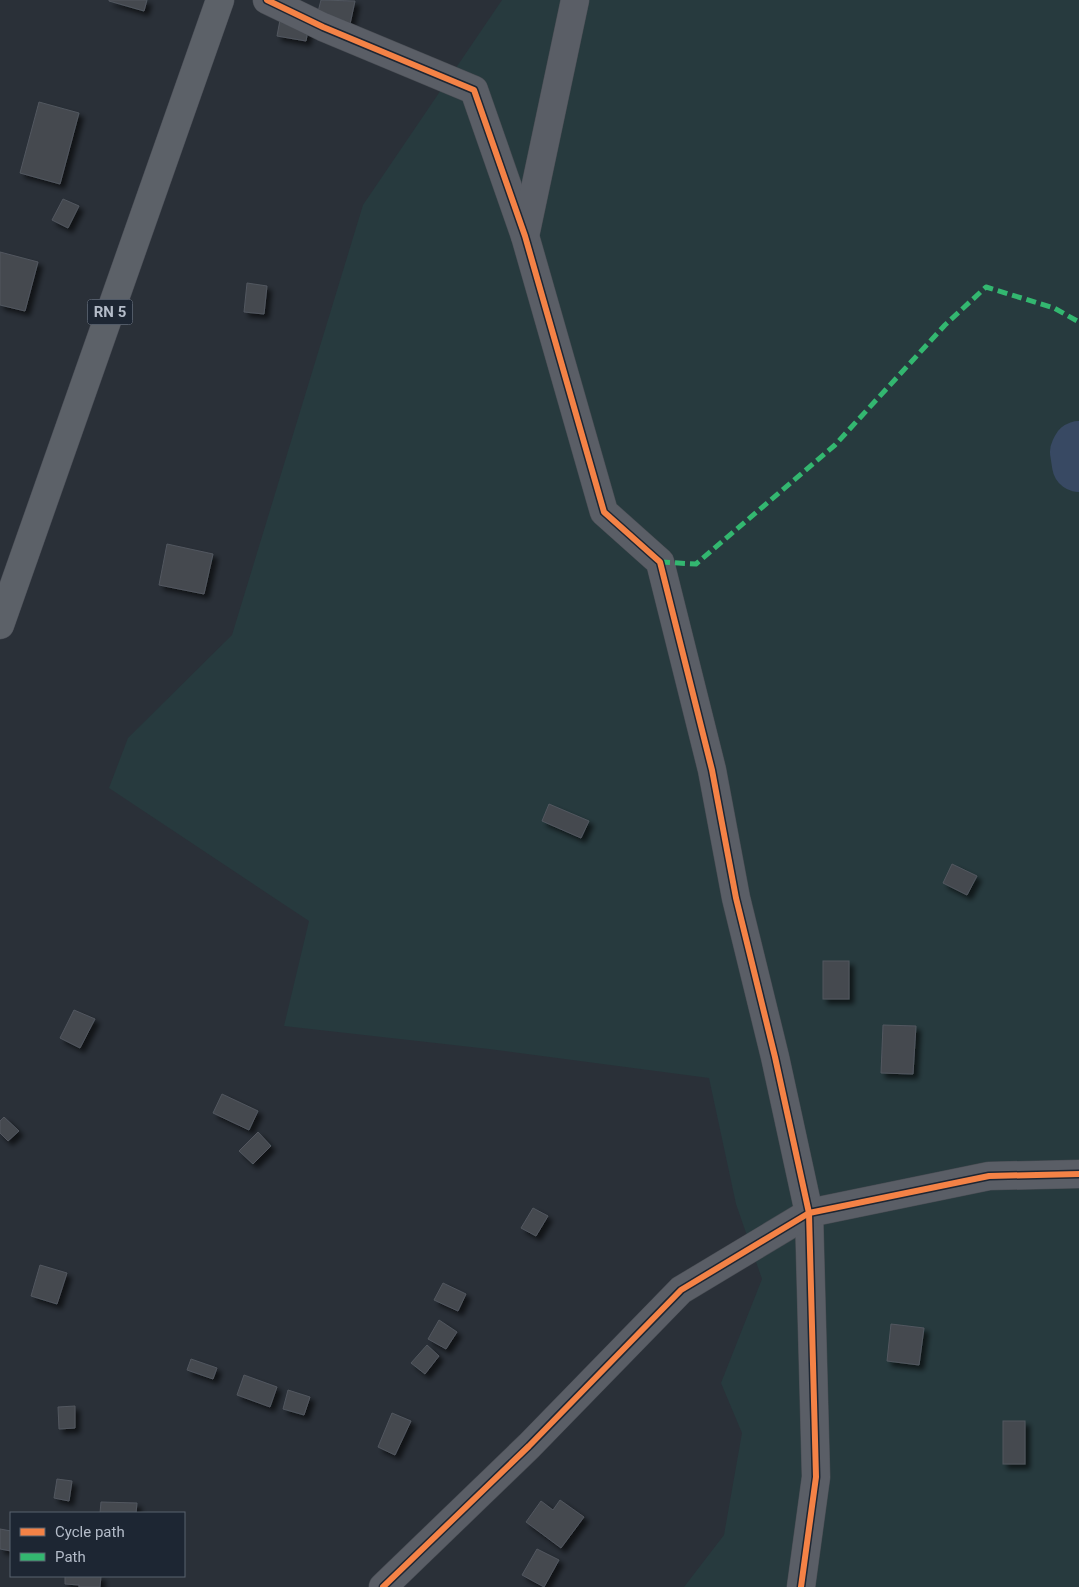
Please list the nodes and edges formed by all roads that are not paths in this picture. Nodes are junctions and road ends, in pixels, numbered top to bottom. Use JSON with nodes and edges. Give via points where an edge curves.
{"nodes":[{"id":1,"x":220,"y":0,"type":"edge"},
{"id":2,"x":267,"y":0,"type":"edge"},
{"id":3,"x":575,"y":0,"type":"edge"},
{"id":4,"x":525,"y":236,"type":"junction"},
{"id":5,"x":0,"y":625,"type":"edge"},
{"id":6,"x":1079,"y":1174,"type":"edge"},
{"id":7,"x":809,"y":1213,"type":"junction"},
{"id":8,"x":383,"y":1587,"type":"edge"},
{"id":9,"x":801,"y":1587,"type":"edge"}],
"edges":[{"from":1,"to":5,"type":"main road","number":"RN 5"},
{"from":2,"to":4,"type":"street","via":[[474,90]]},
{"from":3,"to":4,"type":"street"},
{"from":4,"to":7,"type":"street","via":[[604,512],[660,562],[712,770],[736,898]]},
{"from":6,"to":7,"type":"street","via":[[988,1176]]},
{"from":7,"to":8,"type":"street","via":[[681,1290],[529,1446]]},
{"from":7,"to":9,"type":"street","via":[[816,1477]]}]}
